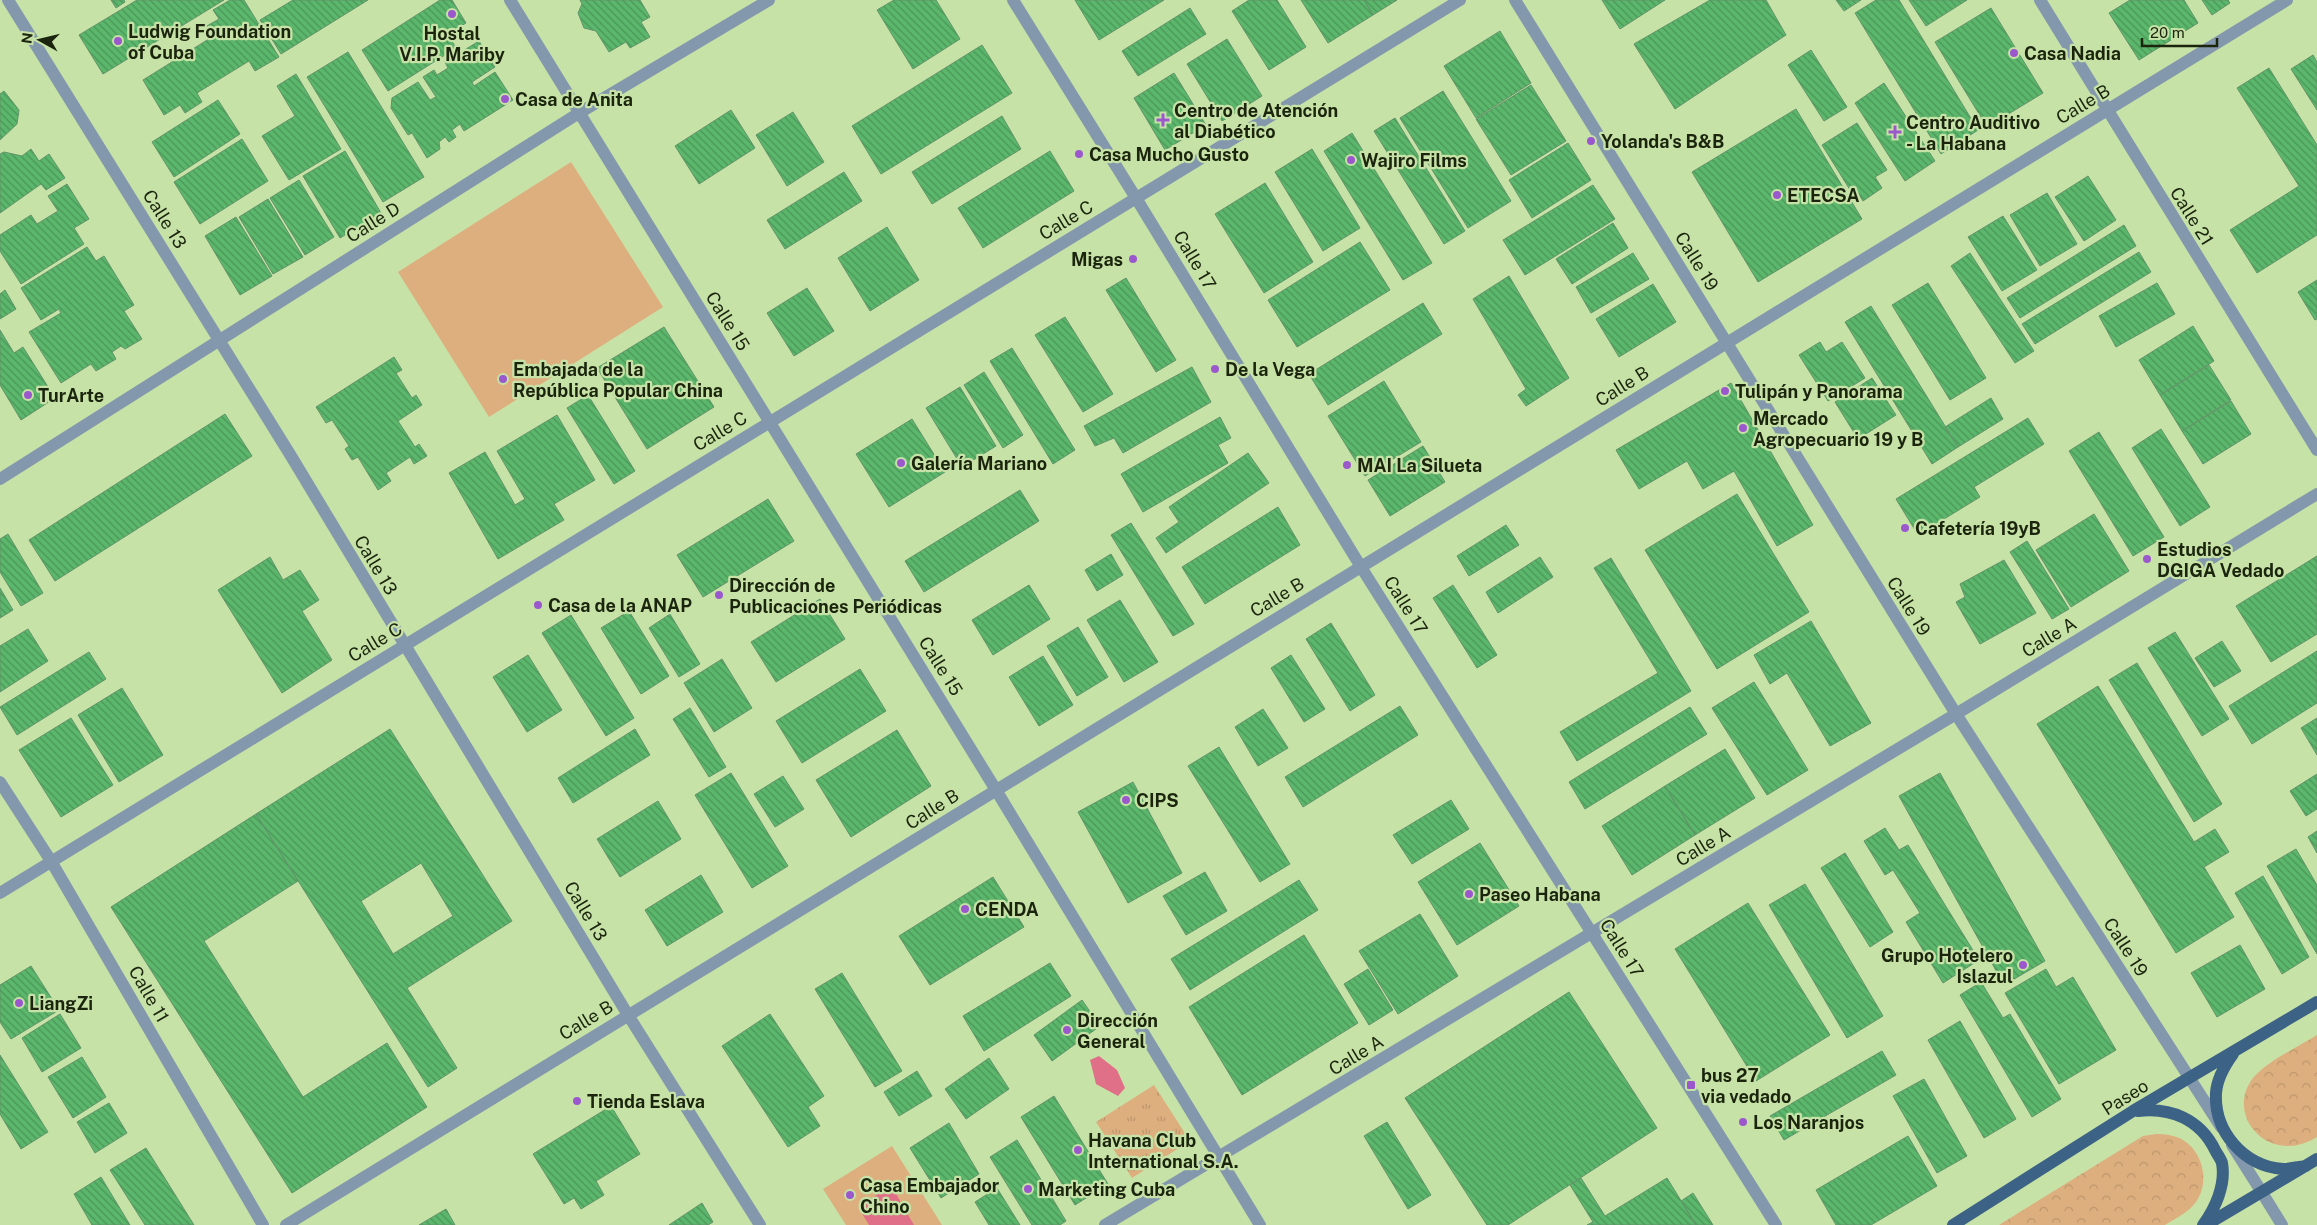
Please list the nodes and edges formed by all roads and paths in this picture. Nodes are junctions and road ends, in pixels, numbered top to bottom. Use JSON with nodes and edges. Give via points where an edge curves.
{"nodes":[{"id":1,"x":8,"y":0,"type":"edge"},
{"id":2,"x":510,"y":0,"type":"edge"},
{"id":3,"x":769,"y":0,"type":"edge"},
{"id":4,"x":1013,"y":0,"type":"edge"},
{"id":5,"x":1460,"y":0,"type":"edge"},
{"id":6,"x":1515,"y":0,"type":"edge"},
{"id":7,"x":2040,"y":0,"type":"edge"},
{"id":8,"x":2287,"y":0,"type":"edge"},
{"id":9,"x":2106,"y":110,"type":"junction"},
{"id":10,"x":579,"y":113,"type":"junction"},
{"id":11,"x":1136,"y":198,"type":"junction"},
{"id":12,"x":219,"y":339,"type":"junction"},
{"id":13,"x":1726,"y":343,"type":"junction"},
{"id":14,"x":770,"y":421,"type":"junction"},
{"id":15,"x":2317,"y":450,"type":"edge"},
{"id":16,"x":0,"y":479,"type":"edge"},
{"id":17,"x":2317,"y":494,"type":"edge"},
{"id":18,"x":1361,"y":567,"type":"junction"},
{"id":19,"x":404,"y":645,"type":"junction"},
{"id":20,"x":1956,"y":714,"type":"junction"},
{"id":21,"x":0,"y":782,"type":"edge"},
{"id":22,"x":996,"y":790,"type":"junction"},
{"id":23,"x":51,"y":861,"type":"junction"},
{"id":24,"x":0,"y":894,"type":"edge"},
{"id":25,"x":1592,"y":933,"type":"junction"},
{"id":26,"x":2317,"y":1002,"type":"edge"},
{"id":27,"x":628,"y":1015,"type":"junction"},
{"id":28,"x":2235,"y":1050,"type":"junction"},
{"id":29,"x":2190,"y":1078,"type":"junction"},
{"id":30,"x":2133,"y":1111,"type":"junction"},
{"id":31,"x":2226,"y":1135,"type":"junction"},
{"id":32,"x":1218,"y":1158,"type":"junction"},
{"id":33,"x":2311,"y":1162,"type":"edge"},
{"id":34,"x":2262,"y":1191,"type":"junction"},
{"id":35,"x":263,"y":1225,"type":"edge"},
{"id":36,"x":286,"y":1225,"type":"edge"},
{"id":37,"x":760,"y":1225,"type":"edge"},
{"id":38,"x":1105,"y":1225,"type":"edge"},
{"id":39,"x":1260,"y":1225,"type":"edge"},
{"id":40,"x":1776,"y":1225,"type":"edge"},
{"id":41,"x":1953,"y":1225,"type":"edge"},
{"id":42,"x":2205,"y":1225,"type":"edge"},
{"id":43,"x":2282,"y":1225,"type":"edge"}],
"edges":[{"from":1,"to":12,"type":"street","name":"Calle 13"},
{"from":2,"to":10,"type":"street","name":"Calle 15"},
{"from":3,"to":10,"type":"street","name":"Calle D"},
{"from":4,"to":11,"type":"street","name":"Calle 17"},
{"from":5,"to":11,"type":"street","name":"Calle C"},
{"from":6,"to":13,"type":"street","name":"Calle 19"},
{"from":7,"to":9,"type":"street","name":"Calle 21"},
{"from":8,"to":9,"type":"street","name":"Calle B"},
{"from":9,"to":13,"type":"street","name":"Calle B"},
{"from":9,"to":15,"type":"street","name":"Calle 21"},
{"from":10,"to":12,"type":"street","name":"Calle D"},
{"from":10,"to":14,"type":"street","name":"Calle 15"},
{"from":11,"to":14,"type":"street","name":"Calle C"},
{"from":11,"to":18,"type":"street","name":"Calle 17"},
{"from":12,"to":16,"type":"street","name":"Calle D"},
{"from":12,"to":19,"type":"street","name":"Calle 13"},
{"from":13,"to":18,"type":"street","name":"Calle B"},
{"from":13,"to":20,"type":"street","name":"Calle 19"},
{"from":14,"to":19,"type":"street","name":"Calle C"},
{"from":14,"to":22,"type":"street","name":"Calle 15"},
{"from":17,"to":20,"type":"street","name":"Calle A"},
{"from":18,"to":22,"type":"street","name":"Calle B"},
{"from":18,"to":25,"type":"street","name":"Calle 17"},
{"from":19,"to":23,"type":"street","name":"Calle C"},
{"from":19,"to":27,"type":"street","name":"Calle 13"},
{"from":20,"to":25,"type":"street","name":"Calle A"},
{"from":20,"to":29,"type":"street","name":"Calle 19"},
{"from":21,"to":23,"type":"street","name":"Calle 11"},
{"from":22,"to":27,"type":"street","name":"Calle B"},
{"from":22,"to":32,"type":"street","name":"Calle 15"},
{"from":23,"to":24,"type":"street","name":"Calle C"},
{"from":23,"to":35,"type":"street","name":"Calle 11"},
{"from":25,"to":32,"type":"street","name":"Calle A"},
{"from":25,"to":40,"type":"street","name":"Calle 17"},
{"from":26,"to":28,"type":"main road","name":"Paseo"},
{"from":27,"to":36,"type":"street","name":"Calle B"},
{"from":27,"to":37,"type":"street","name":"Calle 13"},
{"from":28,"to":29,"type":"main road","name":"Paseo"},
{"from":28,"to":31,"type":"main road","via":[[2222,1069],[2216,1091],[2217,1114]]},
{"from":29,"to":30,"type":"main road","name":"Paseo"},
{"from":29,"to":31,"type":"street","name":"Calle 19"},
{"from":30,"to":41,"type":"main road","name":"Paseo"},
{"from":30,"to":42,"type":"main road","via":[[2156,1109],[2178,1114],[2198,1126],[2212,1143],[2222,1164],[2220,1188],[2214,1210]]},
{"from":31,"to":33,"type":"main road","via":[[2241,1153],[2261,1164],[2283,1169]]},
{"from":31,"to":34,"type":"street","name":"Calle 19"},
{"from":32,"to":38,"type":"street","name":"Calle A"},
{"from":32,"to":39,"type":"street","name":"Calle 15"},
{"from":33,"to":34,"type":"main road"},
{"from":34,"to":42,"type":"main road"},
{"from":34,"to":43,"type":"street","name":"Calle 19"}]}
